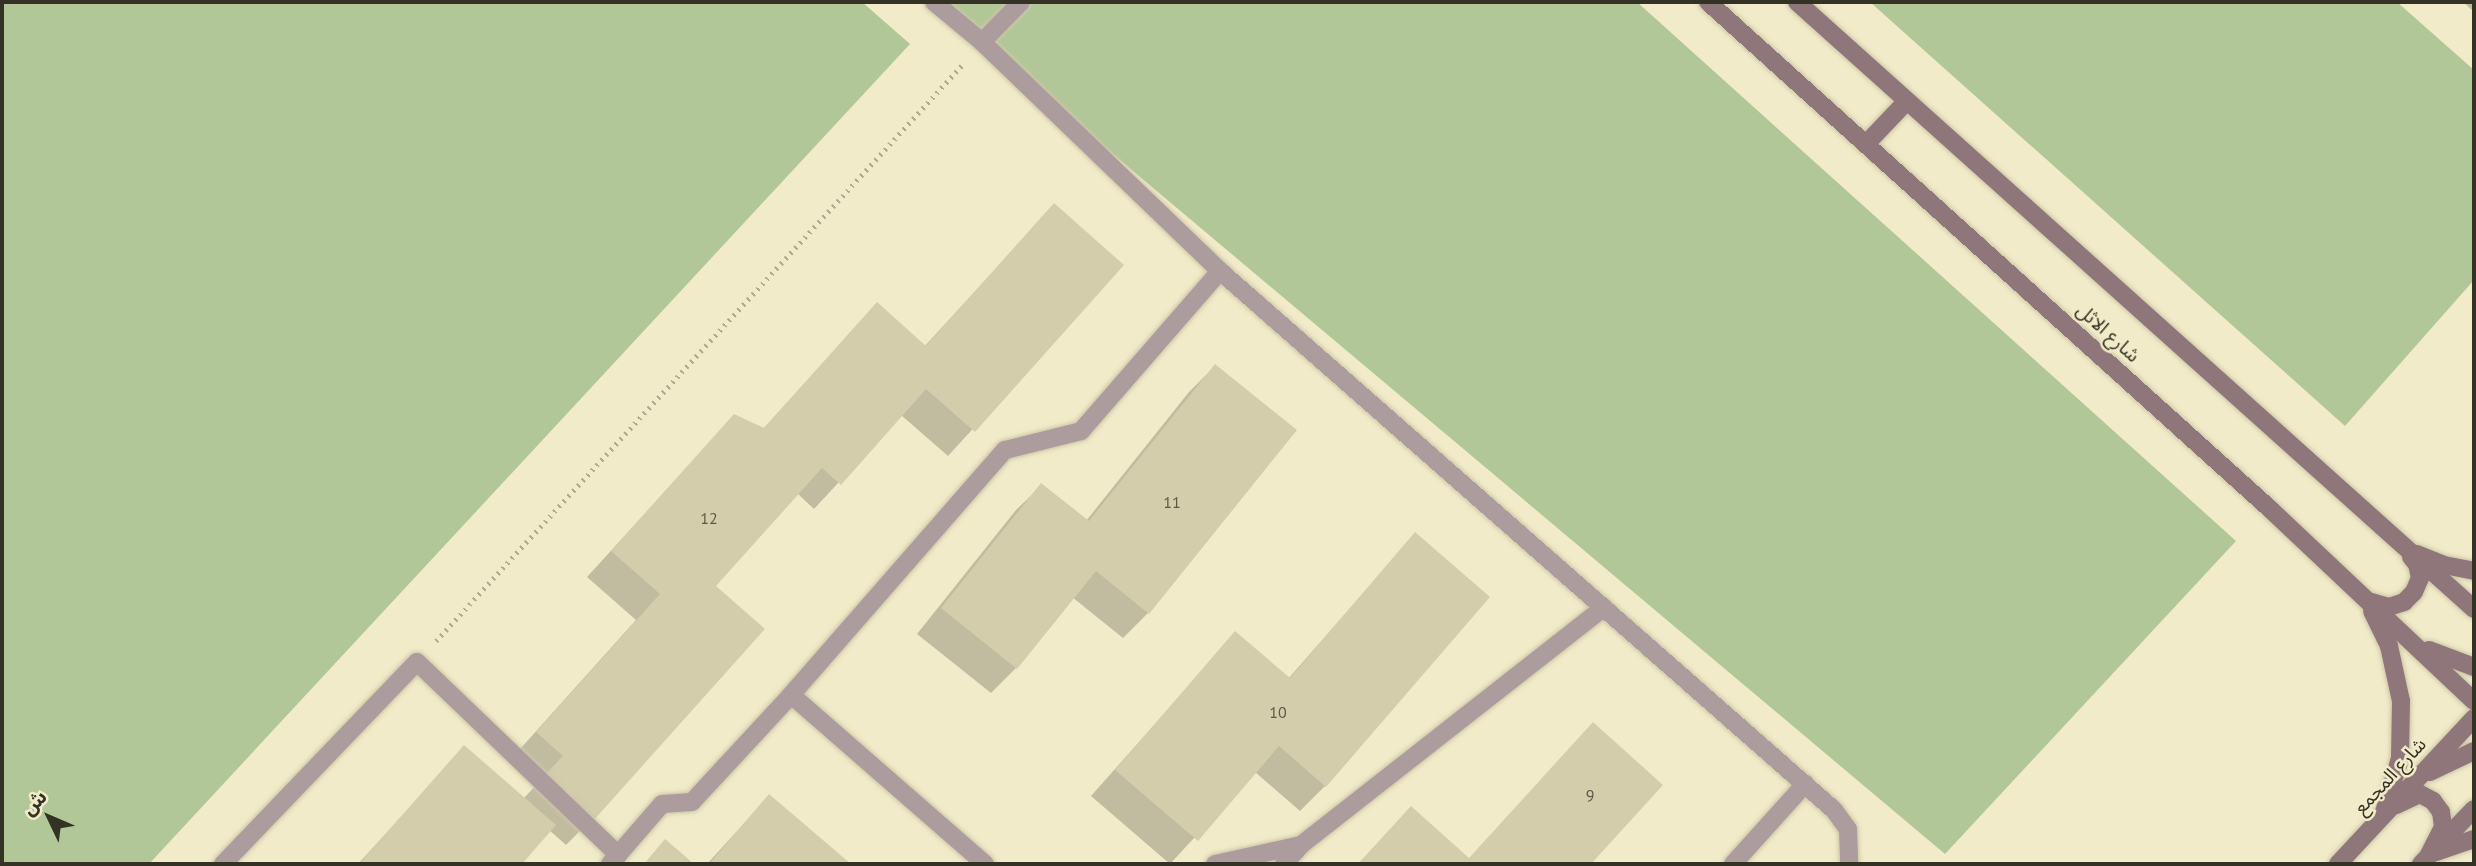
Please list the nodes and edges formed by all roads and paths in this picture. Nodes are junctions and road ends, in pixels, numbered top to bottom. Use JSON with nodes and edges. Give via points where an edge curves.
{"nodes":[{"id":1,"x":934,"y":2,"type":"edge"},
{"id":2,"x":1021,"y":2,"type":"edge"},
{"id":3,"x":1707,"y":2,"type":"edge"},
{"id":4,"x":1797,"y":2,"type":"edge"},
{"id":5,"x":982,"y":43,"type":"junction"},
{"id":6,"x":1907,"y":101,"type":"junction"},
{"id":7,"x":1866,"y":145,"type":"junction"},
{"id":8,"x":1220,"y":271,"type":"junction"},
{"id":9,"x":2404,"y":549,"type":"junction"},
{"id":10,"x":2474,"y":571,"type":"edge"},
{"id":11,"x":2363,"y":596,"type":"junction"},
{"id":12,"x":2458,"y":596,"type":"junction"},
{"id":13,"x":1604,"y":607,"type":"junction"},
{"id":14,"x":2474,"y":610,"type":"edge"},
{"id":15,"x":2474,"y":620,"type":"edge"},
{"id":16,"x":2413,"y":643,"type":"junction"},
{"id":17,"x":417,"y":662,"type":"junction"},
{"id":18,"x":2474,"y":667,"type":"edge"},
{"id":19,"x":791,"y":695,"type":"junction"},
{"id":20,"x":2474,"y":701,"type":"edge"},
{"id":21,"x":2474,"y":718,"type":"edge"},
{"id":22,"x":2474,"y":751,"type":"edge"},
{"id":23,"x":1805,"y":784,"type":"junction"},
{"id":24,"x":2410,"y":784,"type":"junction"},
{"id":25,"x":2474,"y":801,"type":"edge"},
{"id":26,"x":2474,"y":808,"type":"edge"},
{"id":27,"x":2384,"y":812,"type":"junction"},
{"id":28,"x":2455,"y":829,"type":"junction"},
{"id":29,"x":2474,"y":839,"type":"edge"},
{"id":30,"x":1301,"y":845,"type":"junction"},
{"id":31,"x":614,"y":860,"type":"edge"},
{"id":32,"x":2425,"y":860,"type":"edge"},
{"id":33,"x":223,"y":864,"type":"edge"},
{"id":34,"x":985,"y":864,"type":"edge"},
{"id":35,"x":1216,"y":864,"type":"edge"},
{"id":36,"x":1284,"y":864,"type":"edge"},
{"id":37,"x":1733,"y":864,"type":"edge"},
{"id":38,"x":1849,"y":864,"type":"edge"},
{"id":39,"x":2338,"y":864,"type":"edge"}],
"edges":[{"from":1,"to":5,"type":"street"},
{"from":2,"to":5,"type":"street"},
{"from":3,"to":7,"type":"street","name":"شارع الاثل"},
{"from":4,"to":6,"type":"street","name":"شارع الاثل"},
{"from":5,"to":8,"type":"street"},
{"from":5,"to":17,"type":"path"},
{"from":6,"to":7,"type":"street"},
{"from":6,"to":9,"type":"street","name":"شارع الاثل"},
{"from":7,"to":11,"type":"street","name":"شارع الاثل"},
{"from":8,"to":13,"type":"street"},
{"from":8,"to":19,"type":"street","via":[[1081,431],[1005,450]]},
{"from":9,"to":10,"type":"street"},
{"from":9,"to":11,"type":"street","via":[[2417,564],[2420,578],[2414,592],[2389,607],[2374,605]]},
{"from":9,"to":12,"type":"street","name":"شارع الاثل"},
{"from":11,"to":16,"type":"street","name":"شارع الاثل"},
{"from":11,"to":27,"type":"street","via":[[2389,646],[2401,701],[2400,758]]},
{"from":12,"to":14,"type":"street","name":"شارع الاثل"},
{"from":12,"to":15,"type":"street"},
{"from":13,"to":23,"type":"street"},
{"from":13,"to":30,"type":"street"},
{"from":16,"to":18,"type":"street"},
{"from":16,"to":20,"type":"street","name":"شارع الاثل"},
{"from":17,"to":31,"type":"street"},
{"from":17,"to":33,"type":"street"},
{"from":19,"to":31,"type":"street","via":[[692,802],[663,804]]},
{"from":19,"to":34,"type":"street"},
{"from":21,"to":24,"type":"street","name":"شارع المجمع"},
{"from":22,"to":24,"type":"street"},
{"from":23,"to":37,"type":"street"},
{"from":23,"to":38,"type":"street","via":[[1848,829]]},
{"from":24,"to":27,"type":"street","name":"شارع المجمع"},
{"from":25,"to":28,"type":"street"},
{"from":26,"to":28,"type":"street"},
{"from":27,"to":32,"type":"street","via":[[2420,794],[2433,801],[2441,813],[2442,827]]},
{"from":27,"to":39,"type":"street","name":"شارع المجمع"},
{"from":28,"to":32,"type":"street"},
{"from":29,"to":32,"type":"street"},
{"from":30,"to":35,"type":"street"},
{"from":30,"to":36,"type":"street"}]}
